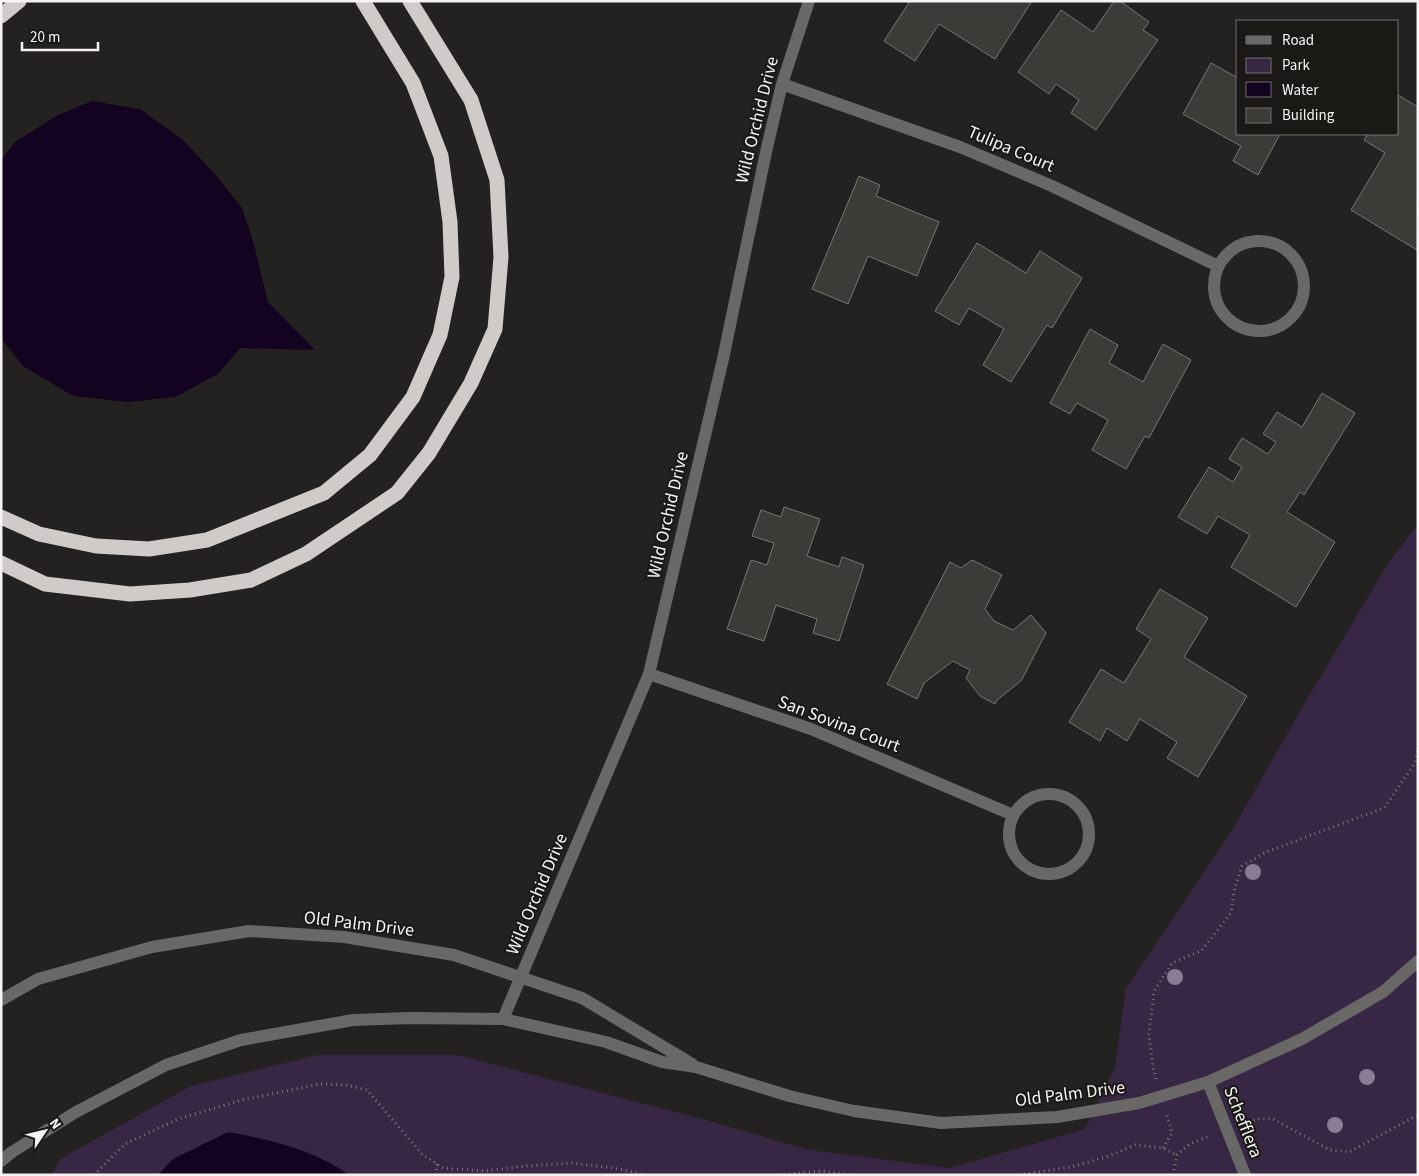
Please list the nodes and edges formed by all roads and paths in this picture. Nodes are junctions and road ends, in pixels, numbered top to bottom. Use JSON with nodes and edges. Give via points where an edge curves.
{"nodes":[{"id":1,"x":19,"y":1,"type":"edge"},
{"id":2,"x":363,"y":1,"type":"edge"},
{"id":3,"x":410,"y":1,"type":"edge"},
{"id":4,"x":809,"y":1,"type":"edge"},
{"id":5,"x":1,"y":16,"type":"edge"},
{"id":6,"x":782,"y":84,"type":"junction"},
{"id":7,"x":1218,"y":266,"type":"junction"},
{"id":8,"x":1,"y":517,"type":"edge"},
{"id":9,"x":1,"y":564,"type":"edge"},
{"id":10,"x":649,"y":674,"type":"junction"},
{"id":11,"x":1418,"y":747,"type":"edge"},
{"id":12,"x":1013,"y":815,"type":"junction"},
{"id":13,"x":1418,"y":961,"type":"edge"},
{"id":14,"x":522,"y":976,"type":"junction"},
{"id":15,"x":1,"y":1000,"type":"edge"},
{"id":16,"x":502,"y":1019,"type":"junction"},
{"id":17,"x":696,"y":1067,"type":"junction"},
{"id":18,"x":1208,"y":1082,"type":"junction"},
{"id":19,"x":1162,"y":1097,"type":"junction"},
{"id":20,"x":1418,"y":1115,"type":"edge"},
{"id":21,"x":1227,"y":1129,"type":"junction"},
{"id":22,"x":1163,"y":1148,"type":"junction"},
{"id":23,"x":1177,"y":1155,"type":"junction"},
{"id":24,"x":1,"y":1161,"type":"edge"},
{"id":25,"x":437,"y":1163,"type":"junction"},
{"id":26,"x":94,"y":1175,"type":"edge"},
{"id":27,"x":436,"y":1175,"type":"edge"},
{"id":28,"x":644,"y":1175,"type":"edge"},
{"id":29,"x":780,"y":1175,"type":"edge"},
{"id":30,"x":852,"y":1175,"type":"edge"},
{"id":31,"x":1019,"y":1175,"type":"edge"},
{"id":32,"x":1173,"y":1175,"type":"edge"},
{"id":33,"x":1245,"y":1175,"type":"edge"}],
"edges":[{"from":1,"to":5,"type":"highway"},
{"from":2,"to":8,"type":"highway","via":[[414,83],[440,156],[450,222],[452,277],[440,335],[413,396],[370,455],[324,494],[207,540],[149,549],[96,546],[40,534]]},
{"from":3,"to":9,"type":"highway","via":[[471,100],[497,180],[501,257],[495,329],[471,383],[429,453],[398,493],[306,554],[251,580],[190,590],[130,594],[45,584]]},
{"from":4,"to":6,"type":"street","name":"Wild Orchid Drive"},
{"from":6,"to":7,"type":"street","name":"Tulipa Court","via":[[960,147],[1052,186]]},
{"from":6,"to":10,"type":"street","name":"Wild Orchid Drive","via":[[723,359]]},
{"from":7,"to":7,"type":"street","via":[[1214,283],[1216,300],[1225,316],[1239,327],[1256,332],[1273,330],[1289,321],[1299,307],[1304,290],[1302,272],[1293,257],[1279,246],[1262,241],[1244,243],[1229,252]]},
{"from":10,"to":12,"type":"street","name":"San Sovina Court","via":[[811,729]]},
{"from":10,"to":14,"type":"street","name":"Wild Orchid Drive"},
{"from":11,"to":19,"type":"path","via":[[1415,763],[1384,808],[1266,852],[1242,866],[1231,913],[1201,951],[1172,963],[1154,991],[1149,1034],[1153,1067]]},
{"from":12,"to":12,"type":"street","via":[[1008,831],[1010,847],[1018,861],[1030,871],[1046,875],[1061,873],[1075,866],[1085,854],[1090,838],[1088,822],[1080,808],[1068,798],[1053,794],[1037,795],[1023,803]]},
{"from":13,"to":18,"type":"street","name":"Old Palm Drive","via":[[1382,992],[1302,1039]]},
{"from":14,"to":15,"type":"street","name":"Old Palm Drive","via":[[454,955],[344,937],[249,932],[152,947],[38,979]]},
{"from":14,"to":16,"type":"street","name":"Wild Orchid Drive"},
{"from":14,"to":17,"type":"street","name":"Old Palm Drive","via":[[582,998]]},
{"from":16,"to":17,"type":"street","name":"Old Palm Drive","via":[[606,1042],[662,1062]]},
{"from":16,"to":24,"type":"street","name":"Old Palm Drive","via":[[352,1020],[241,1040],[166,1065],[76,1112]]},
{"from":17,"to":19,"type":"street","name":"Old Palm Drive","via":[[789,1096],[941,1123],[1057,1117]]},
{"from":18,"to":19,"type":"street","name":"Old Palm Drive"},
{"from":18,"to":21,"type":"street","name":"Schefflera"},
{"from":19,"to":22,"type":"path","via":[[1172,1133]]},
{"from":20,"to":21,"type":"path","via":[[1349,1152],[1330,1150],[1274,1119],[1257,1119]]},
{"from":21,"to":23,"type":"path","via":[[1190,1144]]},
{"from":21,"to":33,"type":"street","name":"Schefflera"},
{"from":22,"to":23,"type":"path"},
{"from":22,"to":31,"type":"path","via":[[1135,1145],[1071,1167]]},
{"from":23,"to":32,"type":"path"},
{"from":25,"to":26,"type":"path","via":[[422,1154],[367,1090],[320,1084],[242,1100],[178,1119],[126,1144]]},
{"from":25,"to":27,"type":"path"},
{"from":25,"to":28,"type":"path","via":[[443,1168],[484,1171],[574,1163]]},
{"from":29,"to":30,"type":"path","via":[[821,1171]]}]}
